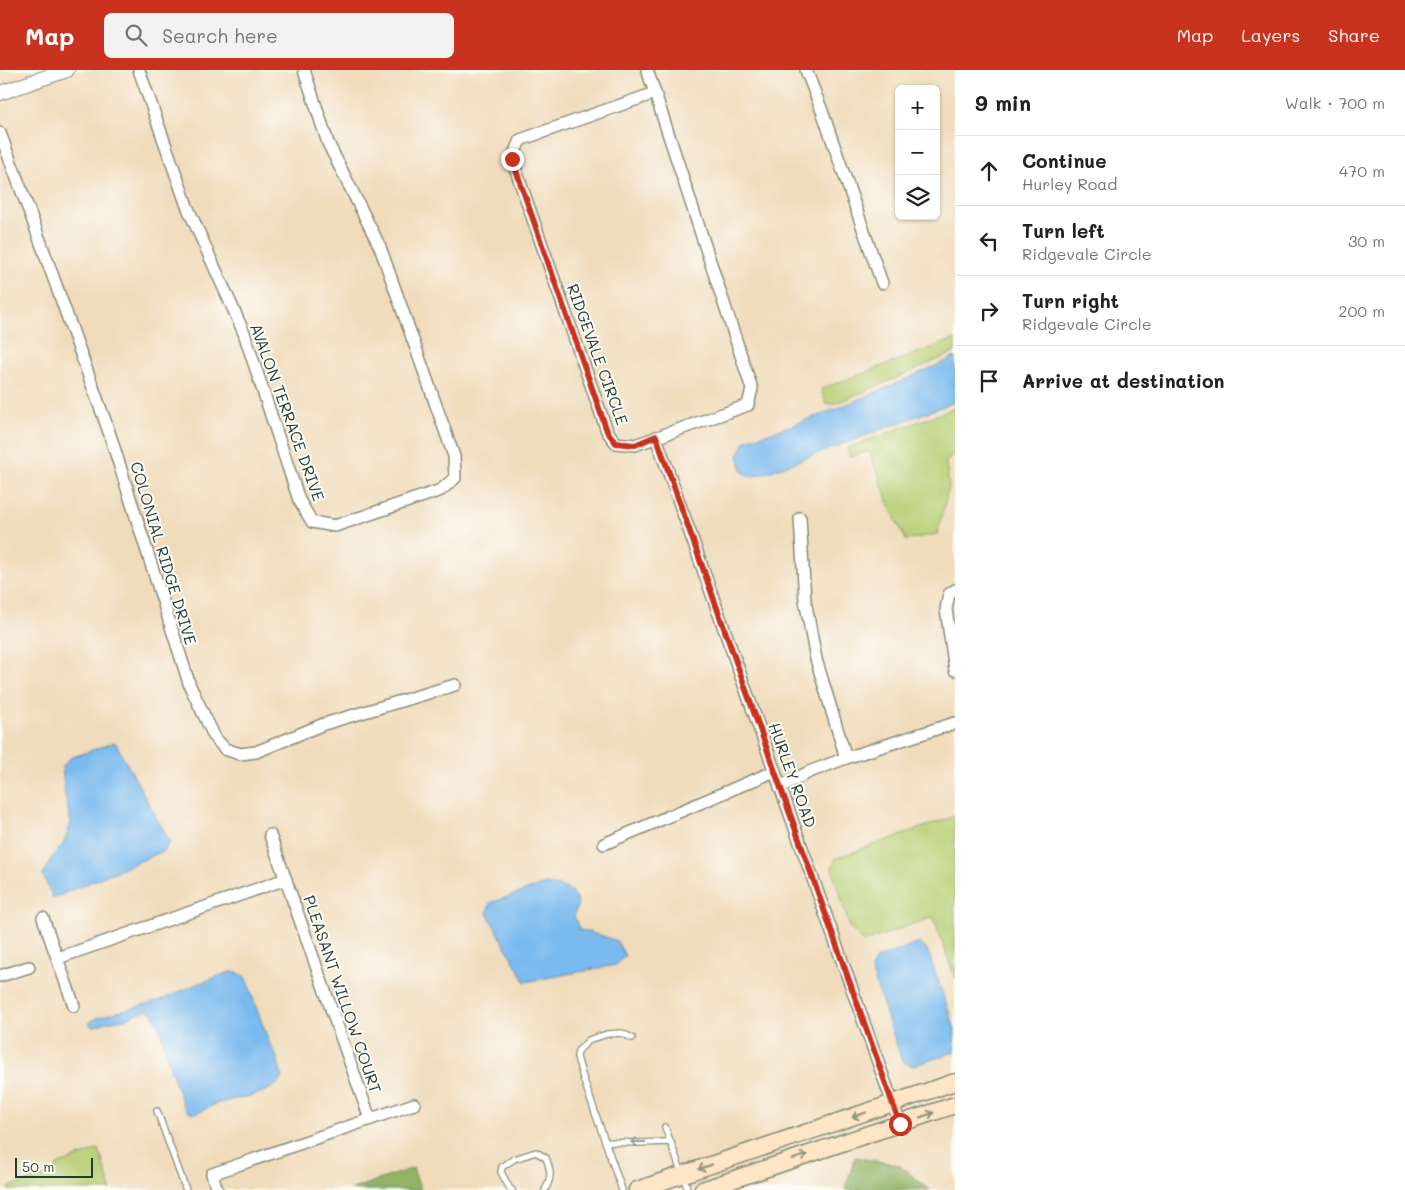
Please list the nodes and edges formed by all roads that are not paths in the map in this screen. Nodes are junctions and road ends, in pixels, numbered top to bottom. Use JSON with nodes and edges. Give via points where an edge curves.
{"nodes":[{"id":1,"x":67,"y":70,"type":"edge"},
{"id":2,"x":139,"y":70,"type":"edge"},
{"id":3,"x":304,"y":70,"type":"edge"},
{"id":4,"x":647,"y":70,"type":"edge"},
{"id":5,"x":806,"y":70,"type":"edge"},
{"id":6,"x":0,"y":93,"type":"edge"},
{"id":7,"x":655,"y":93,"type":"junction"},
{"id":8,"x":0,"y":133,"type":"edge"},
{"id":9,"x":882,"y":283,"type":"dead end"},
{"id":10,"x":656,"y":436,"type":"junction"},
{"id":11,"x":800,"y":518,"type":"dead end"},
{"id":12,"x":955,"y":590,"type":"edge"},
{"id":13,"x":955,"y":670,"type":"edge"},
{"id":14,"x":455,"y":686,"type":"dead end"},
{"id":15,"x":955,"y":723,"type":"edge"},
{"id":16,"x":846,"y":758,"type":"junction"},
{"id":17,"x":775,"y":771,"type":"junction"},
{"id":18,"x":780,"y":787,"type":"junction"},
{"id":19,"x":270,"y":835,"type":"dead end"},
{"id":20,"x":604,"y":844,"type":"dead end"},
{"id":21,"x":286,"y":879,"type":"junction"},
{"id":22,"x":43,"y":918,"type":"dead end"},
{"id":23,"x":58,"y":958,"type":"junction"},
{"id":24,"x":29,"y":966,"type":"dead end"},
{"id":25,"x":0,"y":976,"type":"edge"},
{"id":26,"x":74,"y":1006,"type":"dead end"},
{"id":27,"x":632,"y":1038,"type":"dead end"},
{"id":28,"x":955,"y":1082,"type":"edge"},
{"id":29,"x":414,"y":1104,"type":"dead end"},
{"id":30,"x":893,"y":1104,"type":"junction"},
{"id":31,"x":955,"y":1105,"type":"edge"},
{"id":32,"x":157,"y":1111,"type":"dead end"},
{"id":33,"x":370,"y":1119,"type":"junction"},
{"id":34,"x":900,"y":1124,"type":"junction"},
{"id":35,"x":665,"y":1127,"type":"dead end"},
{"id":36,"x":606,"y":1142,"type":"junction"},
{"id":37,"x":671,"y":1142,"type":"junction"},
{"id":38,"x":685,"y":1182,"type":"edge"},
{"id":39,"x":186,"y":1190,"type":"edge"},
{"id":40,"x":217,"y":1190,"type":"edge"},
{"id":41,"x":512,"y":1190,"type":"edge"},
{"id":42,"x":545,"y":1190,"type":"edge"},
{"id":43,"x":622,"y":1190,"type":"edge"},
{"id":44,"x":637,"y":1190,"type":"edge"},
{"id":45,"x":702,"y":1190,"type":"edge"}],
"edges":[{"from":1,"to":6,"type":"street"},
{"from":2,"to":3,"type":"street","name":"AVALON TERRACE DRIVE","via":[[187,206],[244,333],[299,500],[312,522],[335,526],[441,490],[455,478],[454,456],[380,247],[328,143]]},
{"from":4,"to":7,"type":"street","name":"RIDGEVALE CIRCLE"},
{"from":5,"to":9,"type":"street"},
{"from":7,"to":10,"type":"street","name":"RIDGEVALE CIRCLE","via":[[752,389],[748,405]]},
{"from":7,"to":10,"type":"street","name":"RIDGEVALE CIRCLE","via":[[520,140],[512,159],[607,431],[616,443],[635,445]]},
{"from":8,"to":14,"type":"street","name":"COLONIAL RIDGE DRIVE","via":[[108,428],[190,686],[215,738],[225,749],[240,754],[256,752],[324,724]]},
{"from":10,"to":17,"type":"street","name":"HURLEY ROAD"},
{"from":11,"to":16,"type":"street","via":[[805,600],[816,659]]},
{"from":12,"to":13,"type":"street","via":[[950,594],[946,609]]},
{"from":15,"to":16,"type":"street"},
{"from":16,"to":18,"type":"street"},
{"from":17,"to":18,"type":"street","name":"HURLEY ROAD"},
{"from":17,"to":20,"type":"street"},
{"from":18,"to":30,"type":"street","name":"HURLEY ROAD"},
{"from":19,"to":21,"type":"street","name":"PLEASANT WILLOW COURT"},
{"from":21,"to":23,"type":"street"},
{"from":21,"to":33,"type":"street","name":"PLEASANT WILLOW COURT"},
{"from":22,"to":23,"type":"street"},
{"from":23,"to":26,"type":"street"},
{"from":24,"to":25,"type":"street"},
{"from":27,"to":36,"type":"lane","via":[[622,1033],[607,1034],[589,1040],[578,1051],[583,1078]]},
{"from":28,"to":30,"type":"main road"},
{"from":29,"to":33,"type":"street","name":"PLEASANT WILLOW COURT"},
{"from":30,"to":34,"type":"street","name":"HURLEY ROAD"},
{"from":30,"to":38,"type":"main road","one_way":true},
{"from":34,"to":31,"type":"main road","one_way":true},
{"from":32,"to":39,"type":"lane"},
{"from":33,"to":40,"type":"street","name":"PLEASANT WILLOW COURT","via":[[212,1174]]},
{"from":45,"to":34,"type":"main road","one_way":true},
{"from":35,"to":37,"type":"lane"},
{"from":37,"to":36,"type":"lane","one_way":true},
{"from":36,"to":43,"type":"lane"},
{"from":37,"to":38,"type":"lane"},
{"from":38,"to":44,"type":"main road"},
{"from":41,"to":42,"type":"lane","via":[[501,1172],[502,1167],[536,1152],[546,1158],[550,1170],[550,1181]]}]}
